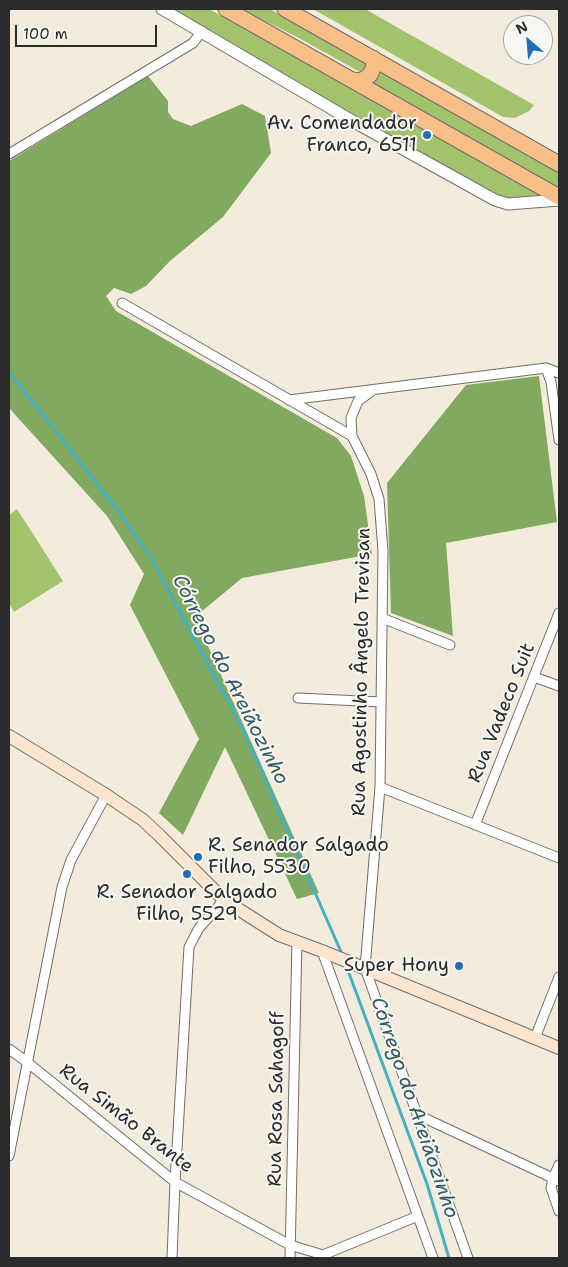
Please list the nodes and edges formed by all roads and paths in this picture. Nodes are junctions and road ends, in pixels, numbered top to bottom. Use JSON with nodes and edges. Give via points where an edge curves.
{"nodes":[{"id":1,"x":162,"y":9,"type":"edge"},
{"id":2,"x":226,"y":9,"type":"edge"},
{"id":3,"x":286,"y":9,"type":"edge"},
{"id":4,"x":202,"y":31,"type":"junction"},
{"id":5,"x":373,"y":58,"type":"junction"},
{"id":6,"x":352,"y":80,"type":"junction"},
{"id":7,"x":9,"y":154,"type":"edge"},
{"id":8,"x":559,"y":164,"type":"edge"},
{"id":9,"x":559,"y":198,"type":"edge"},
{"id":10,"x":122,"y":303,"type":"dead end"},
{"id":11,"x":546,"y":368,"type":"junction"},
{"id":12,"x":559,"y":373,"type":"edge"},
{"id":13,"x":373,"y":390,"type":"junction"},
{"id":14,"x":289,"y":400,"type":"junction"},
{"id":15,"x":352,"y":436,"type":"junction"},
{"id":16,"x":559,"y":440,"type":"edge"},
{"id":17,"x":559,"y":613,"type":"edge"},
{"id":18,"x":382,"y":618,"type":"junction"},
{"id":19,"x":450,"y":645,"type":"dead end"},
{"id":20,"x":534,"y":677,"type":"junction"},
{"id":21,"x":559,"y":686,"type":"edge"},
{"id":22,"x":298,"y":698,"type":"dead end"},
{"id":23,"x":380,"y":702,"type":"junction"},
{"id":24,"x":9,"y":736,"type":"edge"},
{"id":25,"x":380,"y":787,"type":"junction"},
{"id":26,"x":106,"y":795,"type":"junction"},
{"id":27,"x":475,"y":824,"type":"junction"},
{"id":28,"x":559,"y":858,"type":"edge"},
{"id":29,"x":224,"y":900,"type":"junction"},
{"id":30,"x":297,"y":941,"type":"junction"},
{"id":31,"x":322,"y":950,"type":"junction"},
{"id":32,"x":365,"y":968,"type":"junction"},
{"id":33,"x":559,"y":977,"type":"edge"},
{"id":34,"x":535,"y":1038,"type":"junction"},
{"id":35,"x":559,"y":1048,"type":"edge"},
{"id":36,"x":9,"y":1049,"type":"edge"},
{"id":37,"x":27,"y":1062,"type":"junction"},
{"id":38,"x":418,"y":1115,"type":"junction"},
{"id":39,"x":9,"y":1156,"type":"edge"},
{"id":40,"x":559,"y":1165,"type":"edge"},
{"id":41,"x":556,"y":1180,"type":"edge"},
{"id":42,"x":175,"y":1182,"type":"junction"},
{"id":43,"x":559,"y":1211,"type":"edge"},
{"id":44,"x":418,"y":1216,"type":"junction"},
{"id":45,"x":290,"y":1245,"type":"junction"},
{"id":46,"x":324,"y":1257,"type":"edge"},
{"id":47,"x":172,"y":1258,"type":"edge"},
{"id":48,"x":290,"y":1258,"type":"edge"},
{"id":49,"x":433,"y":1258,"type":"edge"},
{"id":50,"x":468,"y":1258,"type":"edge"}],
"edges":[{"from":1,"to":4,"type":"street"},
{"from":2,"to":6,"type":"highway"},
{"from":3,"to":5,"type":"highway"},
{"from":4,"to":7,"type":"street","via":[[192,43]]},
{"from":4,"to":9,"type":"street","via":[[356,123],[495,200],[508,204]]},
{"from":5,"to":6,"type":"highway","via":[[370,75],[360,82]]},
{"from":5,"to":8,"type":"highway"},
{"from":6,"to":9,"type":"highway"},
{"from":10,"to":14,"type":"street"},
{"from":11,"to":12,"type":"street"},
{"from":11,"to":13,"type":"street"},
{"from":11,"to":16,"type":"street"},
{"from":13,"to":14,"type":"street"},
{"from":13,"to":15,"type":"street","via":[[358,401],[354,409]]},
{"from":14,"to":15,"type":"street"},
{"from":15,"to":18,"type":"street","name":"Rua Agostinho Ângelo Trevisan","via":[[379,499],[383,552]]},
{"from":17,"to":20,"type":"street","name":"Rua Vadeco Suit"},
{"from":18,"to":19,"type":"street"},
{"from":18,"to":23,"type":"street","name":"Rua Agostinho Ângelo Trevisan"},
{"from":20,"to":21,"type":"street"},
{"from":20,"to":27,"type":"street","name":"Rua Vadeco Suit"},
{"from":22,"to":23,"type":"street"},
{"from":23,"to":25,"type":"street","name":"Rua Agostinho Ângelo Trevisan"},
{"from":24,"to":26,"type":"main road"},
{"from":25,"to":27,"type":"street"},
{"from":25,"to":32,"type":"street","name":"Rua Agostinho Ângelo Trevisan"},
{"from":26,"to":29,"type":"main road","via":[[143,820]]},
{"from":26,"to":37,"type":"street","via":[[71,860],[62,887]]},
{"from":27,"to":28,"type":"street"},
{"from":29,"to":30,"type":"main road","via":[[279,935]]},
{"from":29,"to":42,"type":"street","via":[[199,928],[190,947]]},
{"from":30,"to":31,"type":"main road"},
{"from":30,"to":45,"type":"street","name":"Rua Rosa Sahagoff"},
{"from":31,"to":32,"type":"main road"},
{"from":31,"to":44,"type":"street"},
{"from":32,"to":34,"type":"main road"},
{"from":32,"to":38,"type":"street"},
{"from":33,"to":34,"type":"street"},
{"from":34,"to":35,"type":"main road"},
{"from":36,"to":37,"type":"street","name":"Rua Simão Brante"},
{"from":37,"to":39,"type":"street"},
{"from":37,"to":42,"type":"street","name":"Rua Simão Brante"},
{"from":38,"to":41,"type":"street"},
{"from":38,"to":50,"type":"street"},
{"from":40,"to":41,"type":"street"},
{"from":41,"to":43,"type":"street","via":[[551,1188]]},
{"from":42,"to":45,"type":"street","name":"Rua Simão Brante"},
{"from":42,"to":47,"type":"street"},
{"from":44,"to":46,"type":"street","name":"Rua Simão Brante"},
{"from":44,"to":49,"type":"street"},
{"from":45,"to":46,"type":"street","name":"Rua Simão Brante"},
{"from":45,"to":48,"type":"street","name":"Rua Rosa Sahagoff"}]}
